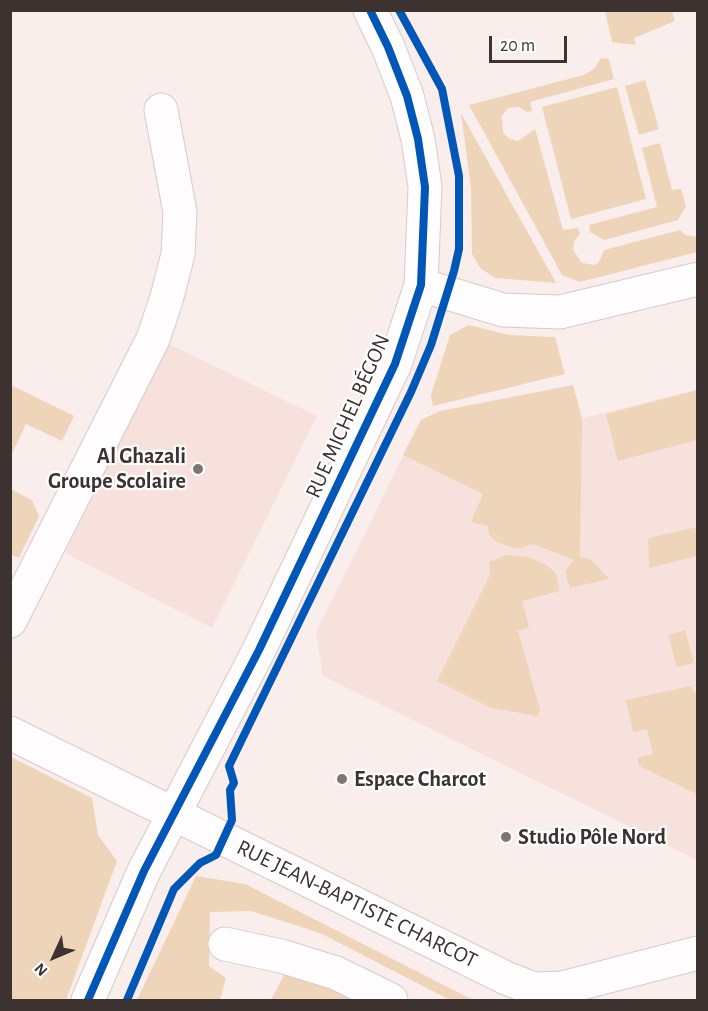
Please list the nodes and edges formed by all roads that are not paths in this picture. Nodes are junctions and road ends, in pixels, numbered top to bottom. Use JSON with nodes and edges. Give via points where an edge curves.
{"nodes":[{"id":1,"x":370,"y":10,"type":"edge"},
{"id":2,"x":161,"y":110,"type":"dead end"},
{"id":3,"x":698,"y":279,"type":"edge"},
{"id":4,"x":421,"y":285,"type":"junction"},
{"id":5,"x":10,"y":621,"type":"edge"},
{"id":6,"x":10,"y":733,"type":"edge"},
{"id":7,"x":175,"y":814,"type":"junction"},
{"id":8,"x":225,"y":944,"type":"dead end"},
{"id":9,"x":698,"y":953,"type":"edge"},
{"id":10,"x":499,"y":989,"type":"edge"},
{"id":11,"x":88,"y":1000,"type":"edge"},
{"id":12,"x":391,"y":1000,"type":"edge"}],
"edges":[{"from":1,"to":4,"type":"street","name":"RUE MICHEL BÉGON","via":[[396,67],[418,140],[425,188]]},
{"from":2,"to":5,"type":"street","via":[[180,212],[178,254],[167,297],[153,339]]},
{"from":3,"to":4,"type":"street","via":[[560,312],[503,310]]},
{"from":4,"to":7,"type":"street","name":"RUE MICHEL BÉGON","via":[[395,364],[259,650]]},
{"from":6,"to":7,"type":"street","name":"RUE JEAN-BAPTISTE CHARCOT"},
{"from":7,"to":10,"type":"street","name":"RUE JEAN-BAPTISTE CHARCOT"},
{"from":7,"to":11,"type":"street","name":"RUE MICHEL BÉGON","via":[[144,871]]},
{"from":8,"to":12,"type":"street","via":[[336,973]]},
{"from":9,"to":10,"type":"street","name":"RUE JEAN-BAPTISTE CHARCOT","via":[[562,988]]}]}
